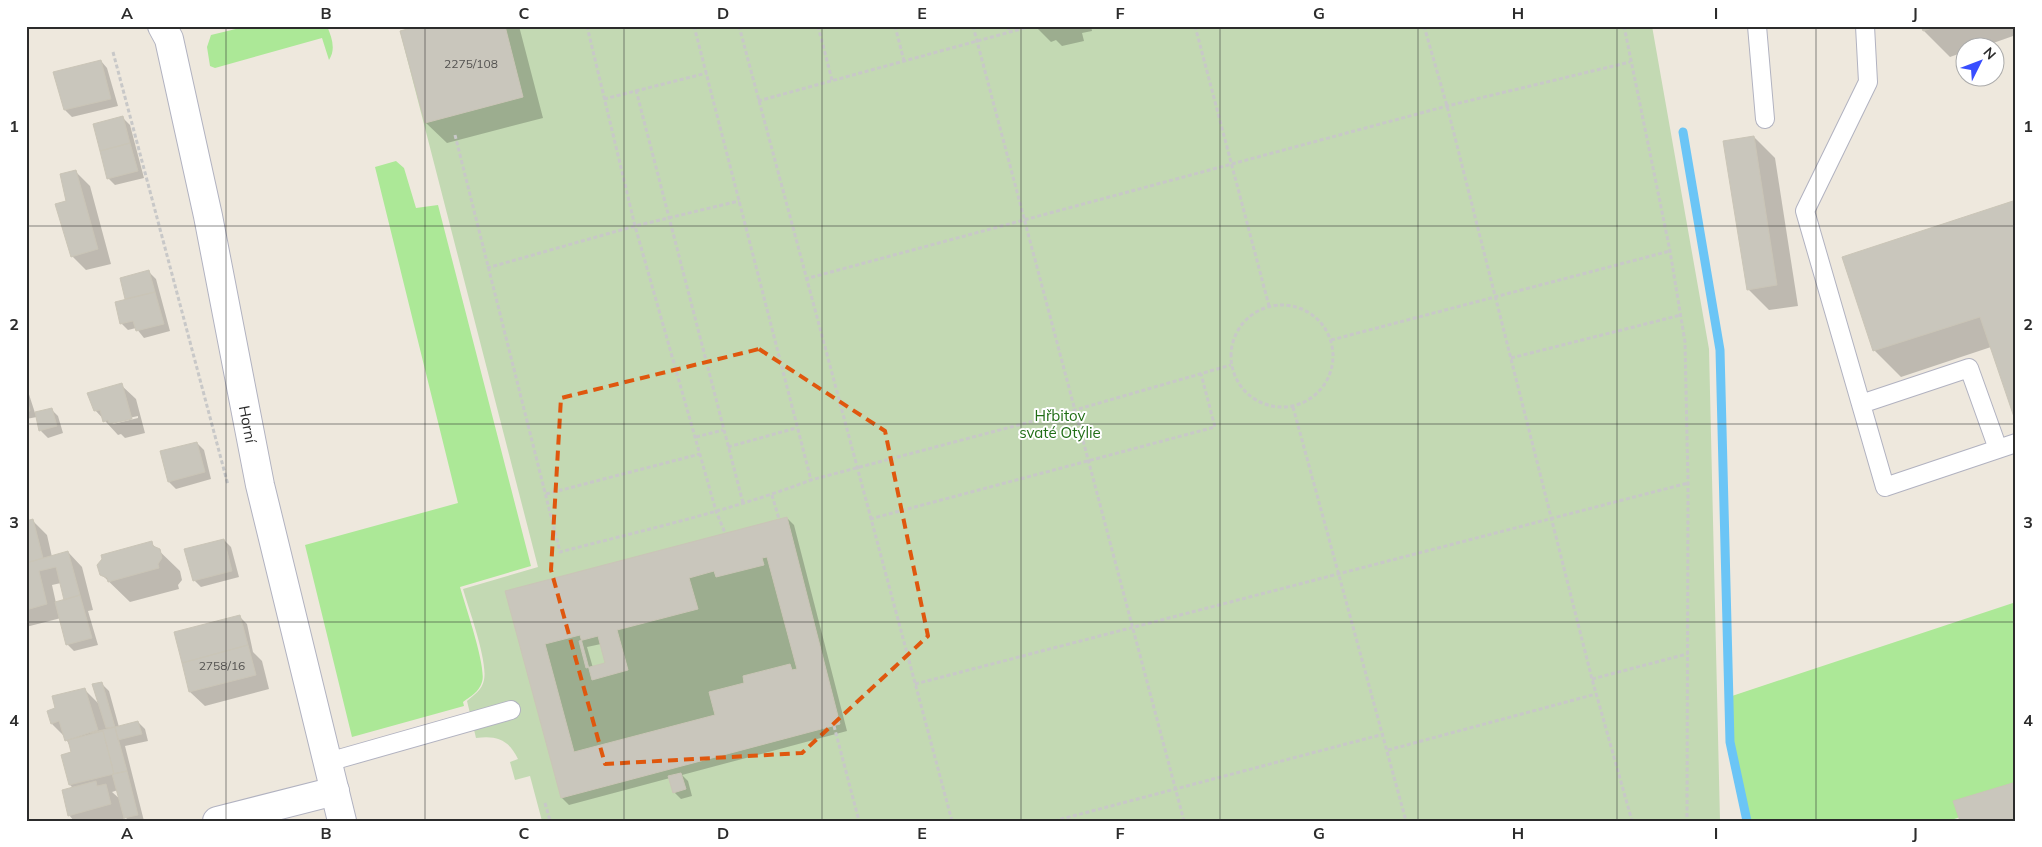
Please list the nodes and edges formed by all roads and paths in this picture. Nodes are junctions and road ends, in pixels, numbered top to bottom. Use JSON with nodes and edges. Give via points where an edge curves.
{"nodes":[{"id":1,"x":162,"y":26,"type":"edge"},
{"id":2,"x":587,"y":26,"type":"edge"},
{"id":3,"x":694,"y":26,"type":"edge"},
{"id":4,"x":739,"y":26,"type":"edge"},
{"id":5,"x":818,"y":26,"type":"edge"},
{"id":6,"x":895,"y":26,"type":"edge"},
{"id":7,"x":973,"y":26,"type":"edge"},
{"id":8,"x":1008,"y":26,"type":"edge"},
{"id":9,"x":1032,"y":26,"type":"edge"},
{"id":10,"x":1195,"y":26,"type":"edge"},
{"id":11,"x":1424,"y":26,"type":"edge"},
{"id":12,"x":1624,"y":26,"type":"edge"},
{"id":13,"x":1757,"y":26,"type":"edge"},
{"id":14,"x":1865,"y":26,"type":"edge"},
{"id":15,"x":1009,"y":32,"type":"junction"},
{"id":16,"x":977,"y":40,"type":"junction"},
{"id":17,"x":114,"y":52,"type":"dead end"},
{"id":18,"x":904,"y":61,"type":"junction"},
{"id":19,"x":1630,"y":62,"type":"junction"},
{"id":20,"x":707,"y":73,"type":"junction"},
{"id":21,"x":832,"y":80,"type":"junction"},
{"id":22,"x":636,"y":90,"type":"junction"},
{"id":23,"x":604,"y":99,"type":"junction"},
{"id":24,"x":758,"y":101,"type":"junction"},
{"id":25,"x":1447,"y":106,"type":"junction"},
{"id":26,"x":1765,"y":119,"type":"dead end"},
{"id":27,"x":455,"y":135,"type":"dead end"},
{"id":28,"x":1232,"y":163,"type":"junction"},
{"id":29,"x":740,"y":201,"type":"junction"},
{"id":30,"x":669,"y":218,"type":"junction"},
{"id":31,"x":1024,"y":218,"type":"junction"},
{"id":32,"x":635,"y":226,"type":"junction"},
{"id":33,"x":1670,"y":251,"type":"junction"},
{"id":34,"x":487,"y":268,"type":"junction"},
{"id":35,"x":805,"y":279,"type":"junction"},
{"id":36,"x":1496,"y":298,"type":"junction"},
{"id":37,"x":1269,"y":306,"type":"junction"},
{"id":38,"x":1680,"y":315,"type":"junction"},
{"id":39,"x":1331,"y":340,"type":"junction"},
{"id":40,"x":1511,"y":358,"type":"junction"},
{"id":41,"x":1231,"y":365,"type":"junction"},
{"id":42,"x":1201,"y":374,"type":"junction"},
{"id":43,"x":1861,"y":404,"type":"junction"},
{"id":44,"x":1293,"y":406,"type":"junction"},
{"id":45,"x":1075,"y":410,"type":"junction"},
{"id":46,"x":796,"y":428,"type":"junction"},
{"id":47,"x":723,"y":430,"type":"junction"},
{"id":48,"x":696,"y":437,"type":"junction"},
{"id":49,"x":2016,"y":443,"type":"edge"},
{"id":50,"x":728,"y":447,"type":"junction"},
{"id":51,"x":1998,"y":449,"type":"junction"},
{"id":52,"x":701,"y":454,"type":"junction"},
{"id":53,"x":1089,"y":461,"type":"junction"},
{"id":54,"x":856,"y":468,"type":"junction"},
{"id":55,"x":811,"y":480,"type":"junction"},
{"id":56,"x":1688,"y":483,"type":"junction"},
{"id":57,"x":230,"y":493,"type":"dead end"},
{"id":58,"x":546,"y":494,"type":"junction"},
{"id":59,"x":772,"y":495,"type":"junction"},
{"id":60,"x":743,"y":503,"type":"junction"},
{"id":61,"x":716,"y":511,"type":"junction"},
{"id":62,"x":1551,"y":518,"type":"junction"},
{"id":63,"x":779,"y":519,"type":"dead end"},
{"id":64,"x":870,"y":519,"type":"junction"},
{"id":65,"x":725,"y":533,"type":"dead end"},
{"id":66,"x":1337,"y":573,"type":"junction"},
{"id":67,"x":1135,"y":629,"type":"junction"},
{"id":68,"x":1687,"y":654,"type":"junction"},
{"id":69,"x":1592,"y":679,"type":"junction"},
{"id":70,"x":914,"y":684,"type":"junction"},
{"id":71,"x":1596,"y":694,"type":"junction"},
{"id":72,"x":511,"y":710,"type":"dead end"},
{"id":73,"x":834,"y":726,"type":"dead end"},
{"id":74,"x":1384,"y":734,"type":"junction"},
{"id":75,"x":1388,"y":750,"type":"junction"},
{"id":76,"x":328,"y":762,"type":"junction"},
{"id":77,"x":1176,"y":788,"type":"junction"},
{"id":78,"x":335,"y":791,"type":"junction"},
{"id":79,"x":546,"y":803,"type":"dead end"},
{"id":80,"x":217,"y":821,"type":"edge"},
{"id":81,"x":342,"y":821,"type":"edge"},
{"id":82,"x":550,"y":821,"type":"edge"},
{"id":83,"x":859,"y":821,"type":"edge"},
{"id":84,"x":952,"y":821,"type":"edge"},
{"id":85,"x":1054,"y":821,"type":"edge"},
{"id":86,"x":1184,"y":821,"type":"edge"},
{"id":87,"x":1406,"y":821,"type":"edge"},
{"id":88,"x":1632,"y":821,"type":"edge"},
{"id":89,"x":1687,"y":821,"type":"edge"}],
"edges":[{"from":1,"to":76,"type":"street","name":"Horní","via":[[169,39],[208,216],[260,485]]},
{"from":2,"to":23,"type":"path"},
{"from":3,"to":20,"type":"path"},
{"from":4,"to":24,"type":"path"},
{"from":5,"to":21,"type":"path"},
{"from":6,"to":18,"type":"path"},
{"from":7,"to":16,"type":"path"},
{"from":8,"to":15,"type":"path"},
{"from":9,"to":15,"type":"path"},
{"from":10,"to":28,"type":"path"},
{"from":11,"to":25,"type":"path"},
{"from":12,"to":19,"type":"path"},
{"from":13,"to":26,"type":"lane"},
{"from":14,"to":43,"type":"lane","via":[[1868,82],[1805,211]]},
{"from":15,"to":16,"type":"path"},
{"from":16,"to":18,"type":"path"},
{"from":16,"to":31,"type":"path"},
{"from":17,"to":57,"type":"path"},
{"from":18,"to":21,"type":"path"},
{"from":19,"to":25,"type":"path"},
{"from":19,"to":33,"type":"path"},
{"from":20,"to":22,"type":"path"},
{"from":20,"to":29,"type":"path"},
{"from":21,"to":24,"type":"path"},
{"from":22,"to":23,"type":"path"},
{"from":22,"to":30,"type":"path"},
{"from":23,"to":32,"type":"path"},
{"from":24,"to":35,"type":"path"},
{"from":25,"to":28,"type":"path"},
{"from":25,"to":36,"type":"path"},
{"from":27,"to":34,"type":"path"},
{"from":28,"to":31,"type":"path"},
{"from":28,"to":37,"type":"path"},
{"from":29,"to":30,"type":"path"},
{"from":29,"to":46,"type":"path"},
{"from":30,"to":32,"type":"path"},
{"from":30,"to":47,"type":"path"},
{"from":31,"to":35,"type":"path"},
{"from":31,"to":45,"type":"path"},
{"from":32,"to":34,"type":"path"},
{"from":32,"to":48,"type":"path"},
{"from":33,"to":36,"type":"path"},
{"from":33,"to":38,"type":"path"},
{"from":34,"to":58,"type":"path"},
{"from":35,"to":54,"type":"path"},
{"from":36,"to":39,"type":"path"},
{"from":36,"to":40,"type":"path"},
{"from":37,"to":39,"type":"path","via":[[1291,305],[1308,312],[1322,324]]},
{"from":37,"to":41,"type":"path","via":[[1248,317],[1236,332],[1231,346]]},
{"from":38,"to":40,"type":"path"},
{"from":38,"to":56,"type":"path","via":[[1685,342]]},
{"from":39,"to":44,"type":"path","via":[[1334,358],[1325,384],[1312,398]]},
{"from":40,"to":62,"type":"path"},
{"from":41,"to":42,"type":"path"},
{"from":41,"to":44,"type":"path","via":[[1239,384],[1252,398],[1268,406]]},
{"from":42,"to":45,"type":"path"},
{"from":42,"to":53,"type":"path","via":[[1215,427]]},
{"from":43,"to":51,"type":"lane","via":[[1969,368]]},
{"from":43,"to":51,"type":"lane","via":[[1885,487]]},
{"from":44,"to":66,"type":"path"},
{"from":45,"to":53,"type":"path"},
{"from":45,"to":54,"type":"path"},
{"from":46,"to":50,"type":"path"},
{"from":46,"to":55,"type":"path"},
{"from":47,"to":48,"type":"path"},
{"from":47,"to":50,"type":"path"},
{"from":48,"to":52,"type":"path"},
{"from":49,"to":51,"type":"lane"},
{"from":50,"to":60,"type":"path"},
{"from":52,"to":58,"type":"path"},
{"from":52,"to":61,"type":"path"},
{"from":53,"to":64,"type":"path"},
{"from":53,"to":67,"type":"path"},
{"from":54,"to":55,"type":"path"},
{"from":54,"to":64,"type":"path"},
{"from":55,"to":59,"type":"path"},
{"from":56,"to":62,"type":"path"},
{"from":56,"to":68,"type":"path"},
{"from":58,"to":61,"type":"path","via":[[560,552]]},
{"from":59,"to":60,"type":"path"},
{"from":59,"to":63,"type":"path"},
{"from":60,"to":61,"type":"path"},
{"from":61,"to":65,"type":"path"},
{"from":62,"to":66,"type":"path"},
{"from":62,"to":69,"type":"path"},
{"from":64,"to":70,"type":"path"},
{"from":66,"to":67,"type":"path"},
{"from":66,"to":74,"type":"path"},
{"from":67,"to":70,"type":"path"},
{"from":67,"to":77,"type":"path"},
{"from":68,"to":69,"type":"path"},
{"from":68,"to":89,"type":"path"},
{"from":69,"to":71,"type":"path"},
{"from":70,"to":84,"type":"path"},
{"from":71,"to":75,"type":"path"},
{"from":71,"to":88,"type":"path"},
{"from":72,"to":76,"type":"lane"},
{"from":73,"to":83,"type":"path"},
{"from":74,"to":75,"type":"path"},
{"from":74,"to":77,"type":"path"},
{"from":75,"to":87,"type":"path"},
{"from":76,"to":78,"type":"street","name":"Horní"},
{"from":77,"to":85,"type":"path"},
{"from":77,"to":86,"type":"path"},
{"from":78,"to":80,"type":"street"},
{"from":78,"to":81,"type":"street","name":"Horní"},
{"from":79,"to":82,"type":"path"}]}
